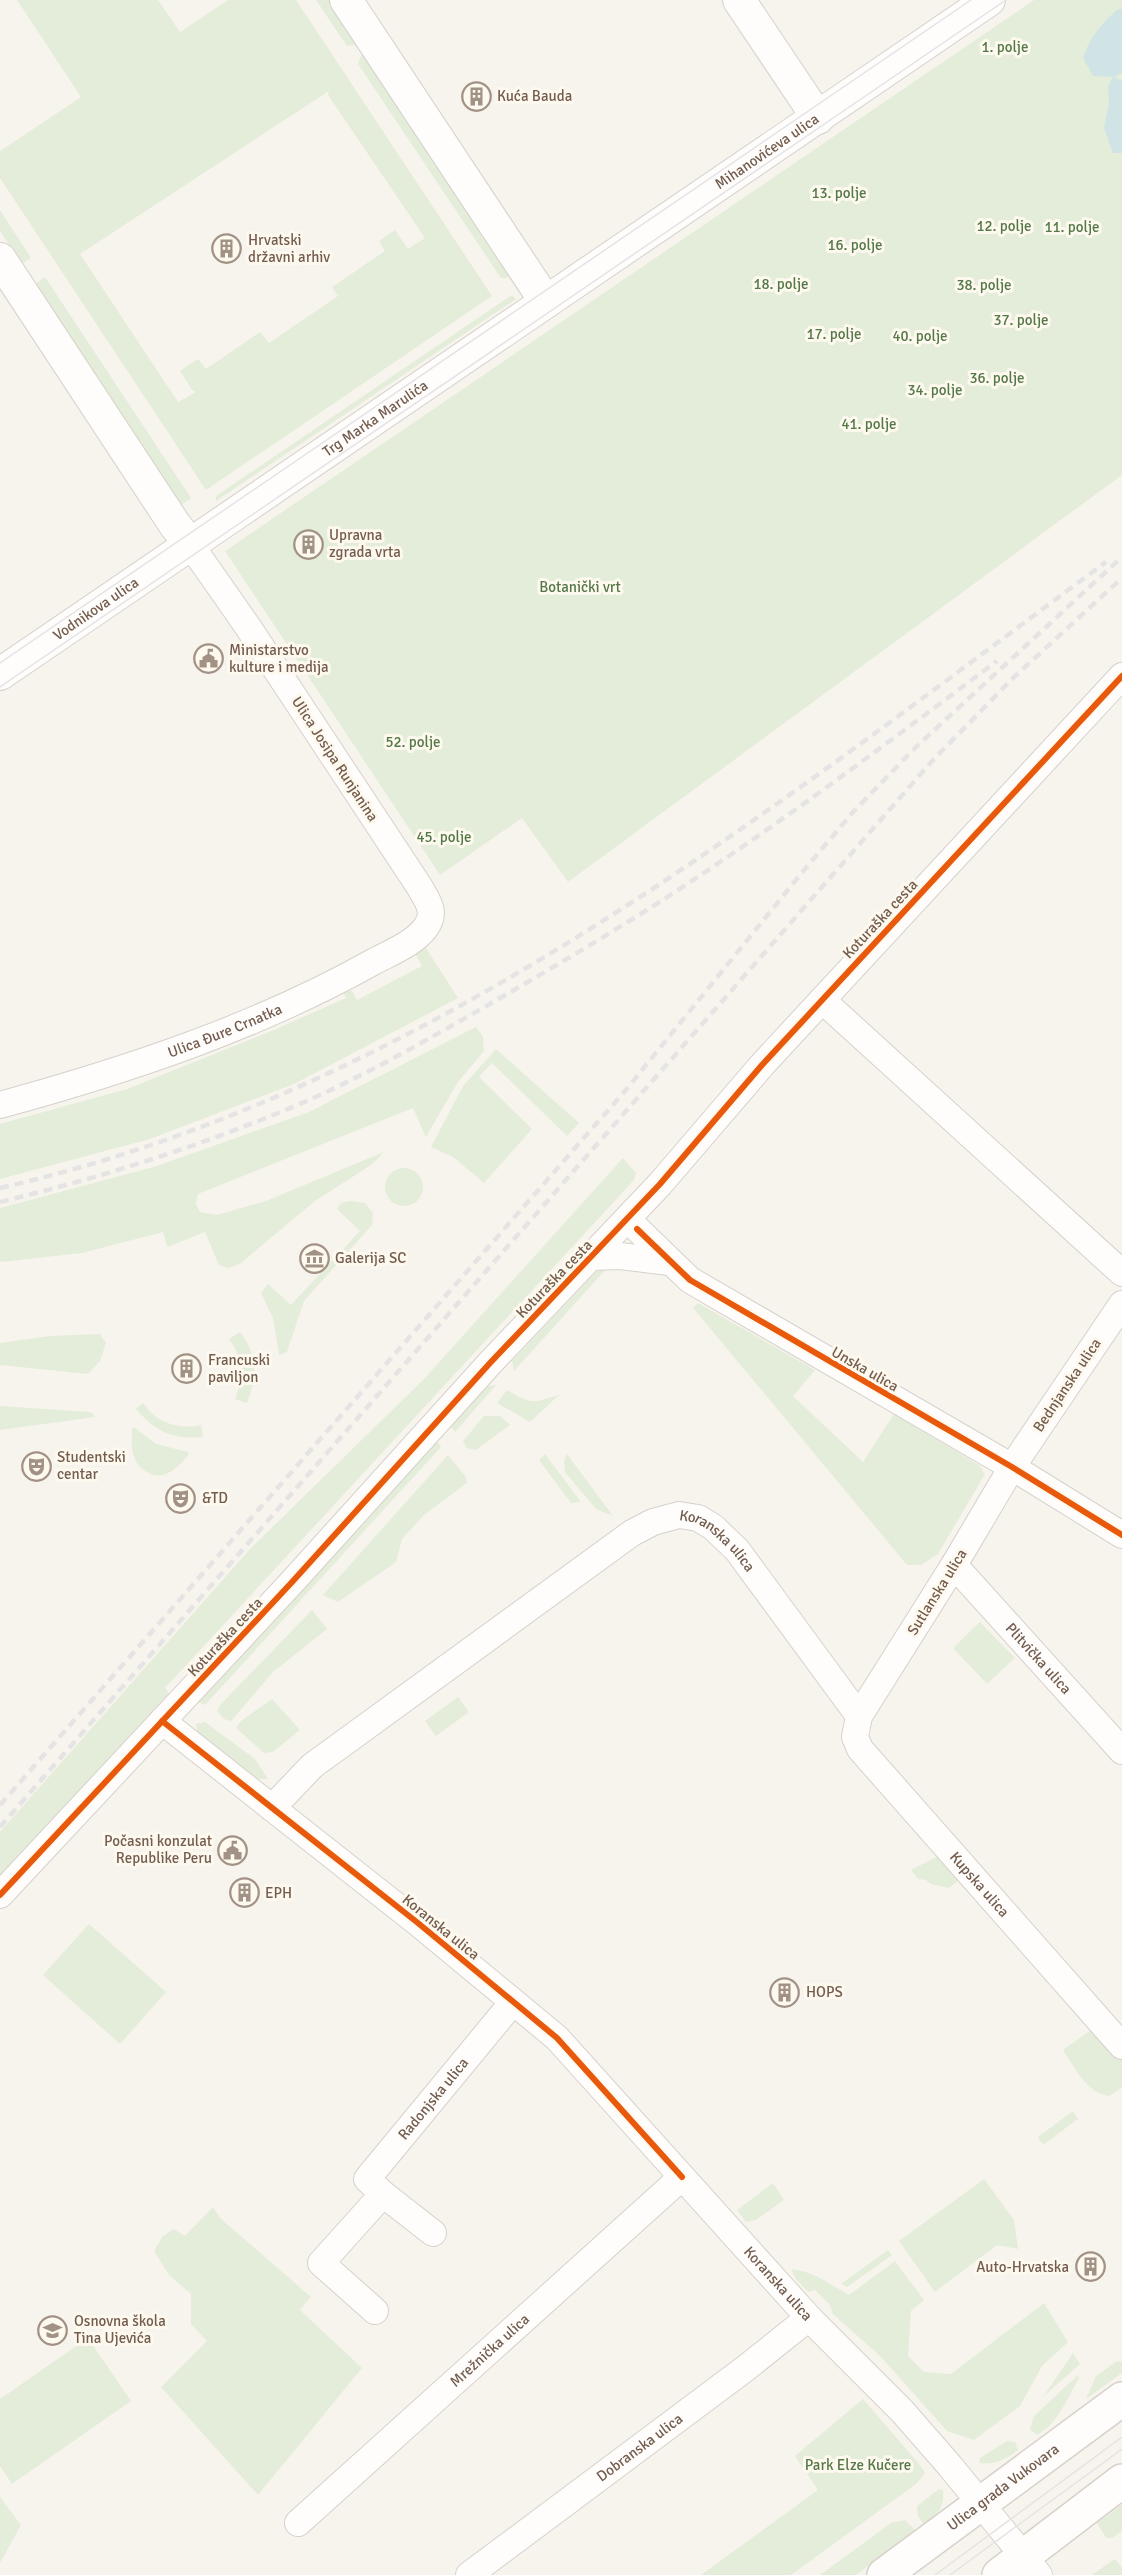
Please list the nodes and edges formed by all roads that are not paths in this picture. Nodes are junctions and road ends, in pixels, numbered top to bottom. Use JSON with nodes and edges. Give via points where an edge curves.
{"nodes":[{"id":1,"x":346,"y":0,"type":"edge"},
{"id":2,"x":739,"y":0,"type":"edge"},
{"id":3,"x":988,"y":0,"type":"edge"},
{"id":4,"x":818,"y":118,"type":"junction"},
{"id":5,"x":0,"y":259,"type":"edge"},
{"id":6,"x":546,"y":303,"type":"junction"},
{"id":7,"x":190,"y":544,"type":"junction"},
{"id":8,"x":0,"y":674,"type":"edge"},
{"id":9,"x":1122,"y":676,"type":"edge"},
{"id":10,"x":431,"y":917,"type":"joint"},
{"id":11,"x":822,"y":1000,"type":"junction"},
{"id":12,"x":0,"y":1105,"type":"edge"},
{"id":13,"x":627,"y":1219,"type":"junction"},
{"id":14,"x":591,"y":1257,"type":"junction"},
{"id":15,"x":669,"y":1262,"type":"junction"},
{"id":16,"x":1122,"y":1273,"type":"edge"},
{"id":17,"x":1122,"y":1304,"type":"edge"},
{"id":18,"x":1012,"y":1467,"type":"junction"},
{"id":19,"x":1122,"y":1534,"type":"edge"},
{"id":20,"x":954,"y":1565,"type":"junction"},
{"id":21,"x":860,"y":1716,"type":"junction"},
{"id":22,"x":162,"y":1721,"type":"junction"},
{"id":23,"x":1122,"y":1751,"type":"edge"},
{"id":24,"x":272,"y":1808,"type":"junction"},
{"id":25,"x":0,"y":1896,"type":"edge"},
{"id":26,"x":513,"y":2002,"type":"junction"},
{"id":27,"x":1122,"y":2046,"type":"edge"},
{"id":28,"x":682,"y":2177,"type":"junction"},
{"id":29,"x":383,"y":2193,"type":"junction"},
{"id":30,"x":433,"y":2233,"type":"dead end"},
{"id":31,"x":375,"y":2310,"type":"dead end"},
{"id":32,"x":811,"y":2320,"type":"junction"},
{"id":33,"x":1122,"y":2399,"type":"edge"},
{"id":34,"x":1122,"y":2481,"type":"edge"},
{"id":35,"x":982,"y":2503,"type":"junction"},
{"id":36,"x":298,"y":2523,"type":"dead end"},
{"id":37,"x":1032,"y":2565,"type":"edge"},
{"id":38,"x":468,"y":2575,"type":"edge"},
{"id":39,"x":884,"y":2575,"type":"edge"},
{"id":40,"x":999,"y":2575,"type":"edge"}],
"edges":[{"from":1,"to":6,"type":"street"},
{"from":2,"to":4,"type":"street"},
{"from":3,"to":4,"type":"street","name":"Mihanovićeva ulica"},
{"from":4,"to":6,"type":"street","name":"Mihanovićeva ulica"},
{"from":5,"to":7,"type":"street"},
{"from":6,"to":7,"type":"street","name":"Trg Marka Marulića"},
{"from":7,"to":8,"type":"street","name":"Vodnikova ulica"},
{"from":7,"to":10,"type":"street","name":"Ulica Josipa Runjanina","via":[[419,886],[429,902]]},
{"from":9,"to":11,"type":"street","name":"Koturaška cesta"},
{"from":10,"to":12,"type":"street","name":"Ulica Đure Crnatka","via":[[411,940],[287,1005],[99,1078]]},
{"from":11,"to":13,"type":"street","name":"Koturaška cesta"},
{"from":11,"to":16,"type":"street"},
{"from":13,"to":14,"type":"street","name":"Koturaška cesta"},
{"from":13,"to":15,"type":"street","name":"Unska ulica"},
{"from":14,"to":15,"type":"street"},
{"from":14,"to":22,"type":"street","name":"Koturaška cesta"},
{"from":15,"to":18,"type":"street","name":"Unska ulica","via":[[700,1286]]},
{"from":17,"to":18,"type":"street","name":"Bednjanska ulica"},
{"from":18,"to":19,"type":"street","name":"Unska ulica"},
{"from":18,"to":20,"type":"street","name":"Sutlanska ulica"},
{"from":20,"to":21,"type":"street","name":"Sutlanska ulica"},
{"from":20,"to":23,"type":"street","name":"Plitvička ulica"},
{"from":21,"to":24,"type":"street","name":"Koranska ulica","via":[[738,1550],[698,1518],[679,1515],[632,1533],[564,1581],[312,1766]]},
{"from":21,"to":27,"type":"street","name":"Kupska ulica","via":[[855,1737],[860,1749]]},
{"from":22,"to":24,"type":"street","name":"Koranska ulica"},
{"from":22,"to":25,"type":"street","name":"Koturaška cesta"},
{"from":24,"to":26,"type":"street","name":"Koranska ulica"},
{"from":26,"to":28,"type":"street","name":"Koranska ulica","via":[[557,2038]]},
{"from":26,"to":29,"type":"street","name":"Radonjska ulica","via":[[367,2178]]},
{"from":28,"to":32,"type":"street","name":"Koranska ulica"},
{"from":28,"to":36,"type":"street","name":"Mrežnička ulica"},
{"from":29,"to":30,"type":"street","name":"Radonjska ulica"},
{"from":29,"to":31,"type":"street","via":[[321,2263]]},
{"from":32,"to":35,"type":"street","name":"Koranska ulica","via":[[894,2403]]},
{"from":32,"to":38,"type":"street","name":"Dobranska ulica"},
{"from":33,"to":35,"type":"main road","name":"Ulica grada Vukovara"},
{"from":34,"to":37,"type":"main road"},
{"from":35,"to":37,"type":"street","name":"Koranska ulica"},
{"from":35,"to":39,"type":"main road","name":"Ulica grada Vukovara"},
{"from":37,"to":40,"type":"main road"}]}
